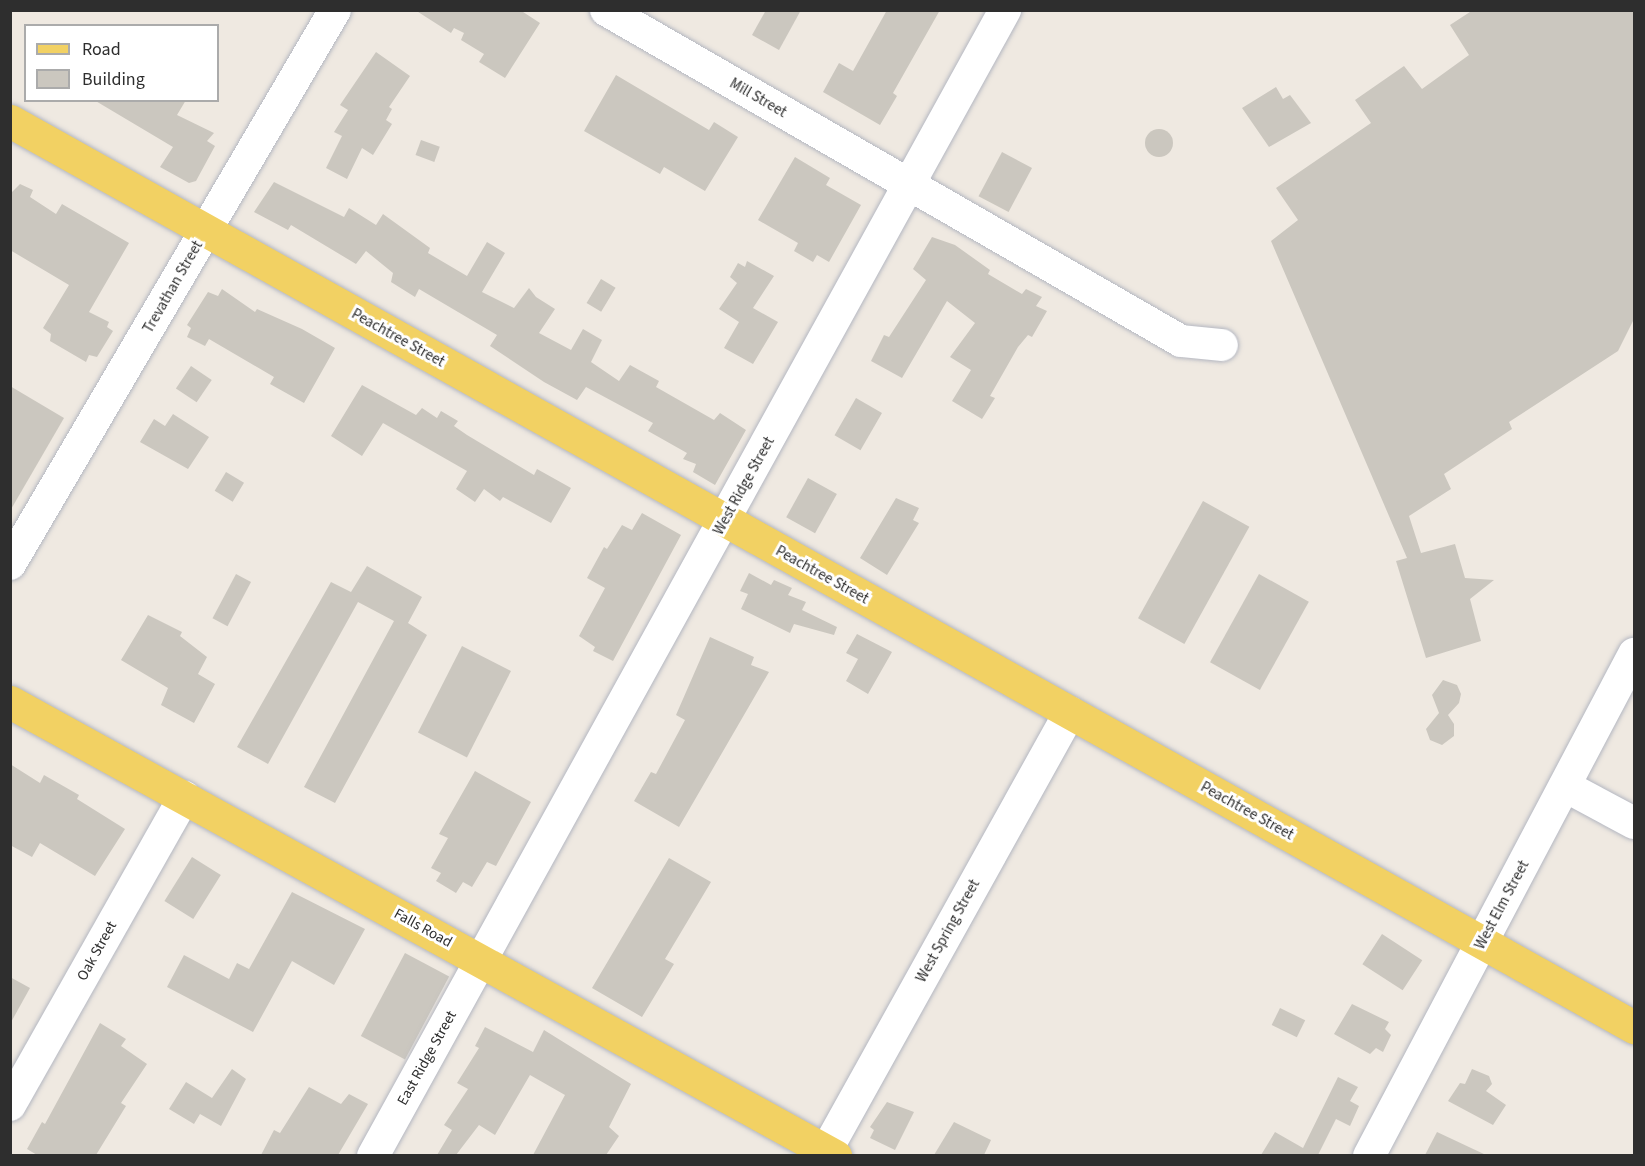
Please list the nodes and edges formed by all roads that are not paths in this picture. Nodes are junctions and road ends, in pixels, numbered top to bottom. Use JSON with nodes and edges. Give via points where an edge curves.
{"nodes":[{"id":1,"x":335,"y":10,"type":"edge"},
{"id":2,"x":606,"y":10,"type":"edge"},
{"id":3,"x":1005,"y":10,"type":"edge"},
{"id":4,"x":10,"y":121,"type":"edge"},
{"id":5,"x":909,"y":185,"type":"junction"},
{"id":6,"x":206,"y":230,"type":"junction"},
{"id":7,"x":1222,"y":345,"type":"dead end"},
{"id":8,"x":724,"y":521,"type":"junction"},
{"id":9,"x":10,"y":564,"type":"edge"},
{"id":10,"x":1635,"y":654,"type":"edge"},
{"id":11,"x":10,"y":702,"type":"edge"},
{"id":12,"x":1070,"y":712,"type":"junction"},
{"id":13,"x":1565,"y":786,"type":"junction"},
{"id":14,"x":184,"y":797,"type":"junction"},
{"id":15,"x":1635,"y":823,"type":"edge"},
{"id":16,"x":1482,"y":942,"type":"junction"},
{"id":17,"x":481,"y":961,"type":"junction"},
{"id":18,"x":1635,"y":1027,"type":"edge"},
{"id":19,"x":10,"y":1105,"type":"edge"},
{"id":20,"x":830,"y":1153,"type":"edge"},
{"id":21,"x":373,"y":1155,"type":"edge"},
{"id":22,"x":1369,"y":1155,"type":"edge"}],
"edges":[{"from":1,"to":6,"type":"street","name":"Trevathan Street"},
{"from":2,"to":5,"type":"street","name":"Mill Street"},
{"from":3,"to":5,"type":"street","name":"West Ridge Street"},
{"from":4,"to":6,"type":"main road","name":"Peachtree Street"},
{"from":5,"to":7,"type":"street","name":"Mill Street","via":[[1181,340]]},
{"from":5,"to":8,"type":"street","name":"West Ridge Street"},
{"from":6,"to":8,"type":"main road","name":"Peachtree Street"},
{"from":6,"to":9,"type":"street","name":"Trevathan Street"},
{"from":8,"to":12,"type":"main road","name":"Peachtree Street"},
{"from":8,"to":17,"type":"street","name":"West Ridge Street"},
{"from":10,"to":13,"type":"street","name":"West Elm Street"},
{"from":11,"to":14,"type":"main road","name":"Falls Road"},
{"from":12,"to":16,"type":"main road","name":"Peachtree Street"},
{"from":12,"to":20,"type":"street","name":"West Spring Street"},
{"from":13,"to":15,"type":"street"},
{"from":13,"to":16,"type":"street","name":"West Elm Street"},
{"from":14,"to":17,"type":"main road","name":"Falls Road"},
{"from":14,"to":19,"type":"street","name":"Oak Street"},
{"from":16,"to":18,"type":"main road","name":"Peachtree Street"},
{"from":16,"to":22,"type":"street","name":"West Elm Street"},
{"from":17,"to":20,"type":"main road","name":"Falls Road"},
{"from":17,"to":21,"type":"street","name":"East Ridge Street"}]}
